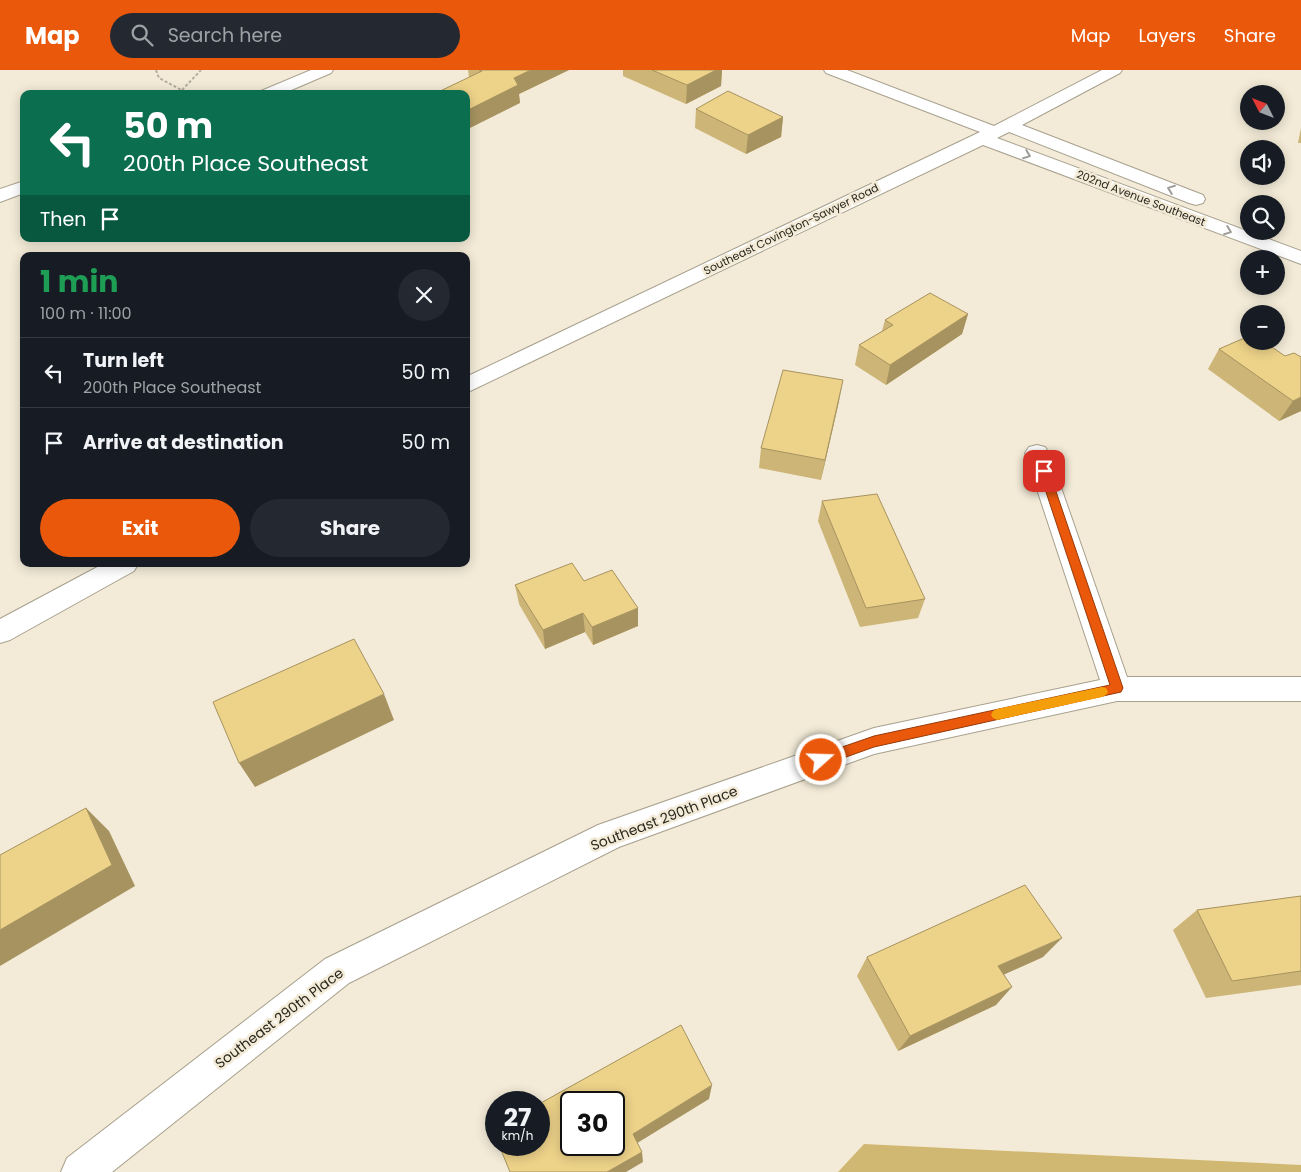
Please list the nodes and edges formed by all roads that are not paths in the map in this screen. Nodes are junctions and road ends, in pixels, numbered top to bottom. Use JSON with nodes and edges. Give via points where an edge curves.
{"nodes":[{"id":1,"x":325,"y":70,"type":"edge"},
{"id":2,"x":832,"y":70,"type":"edge"},
{"id":3,"x":1114,"y":70,"type":"edge"},
{"id":4,"x":277,"y":90,"type":"edge"},
{"id":5,"x":995,"y":131,"type":"junction"},
{"id":6,"x":20,"y":188,"type":"edge"},
{"id":7,"x":0,"y":196,"type":"edge"},
{"id":8,"x":1212,"y":205,"type":"dead end"},
{"id":9,"x":1285,"y":234,"type":"edge"},
{"id":10,"x":1301,"y":240,"type":"edge"},
{"id":11,"x":1301,"y":258,"type":"edge"},
{"id":12,"x":470,"y":384,"type":"edge"},
{"id":13,"x":1038,"y":453,"type":"dead end"},
{"id":14,"x":119,"y":567,"type":"edge"},
{"id":15,"x":0,"y":632,"type":"edge"},
{"id":16,"x":1117,"y":688,"type":"junction"},
{"id":17,"x":1301,"y":689,"type":"edge"},
{"id":18,"x":81,"y":1172,"type":"edge"}],
"edges":[{"from":1,"to":4,"type":"street"},
{"from":2,"to":5,"type":"street","name":"202nd Avenue Southeast"},
{"from":3,"to":5,"type":"street","name":"Southeast Covington-Sawyer Road"},
{"from":8,"to":5,"type":"street","name":"202nd Avenue Southeast","one_way":true},
{"from":5,"to":11,"type":"street","name":"202nd Avenue Southeast","one_way":true},
{"from":5,"to":12,"type":"street","name":"Southeast Covington-Sawyer Road"},
{"from":6,"to":7,"type":"street"},
{"from":9,"to":10,"type":"street"},
{"from":13,"to":16,"type":"street"},
{"from":14,"to":15,"type":"street"},
{"from":16,"to":17,"type":"street","name":"Southeast 290th Place"},
{"from":16,"to":18,"type":"street","name":"Southeast 290th Place","via":[[874,741],[609,836],[337,971]]}]}
